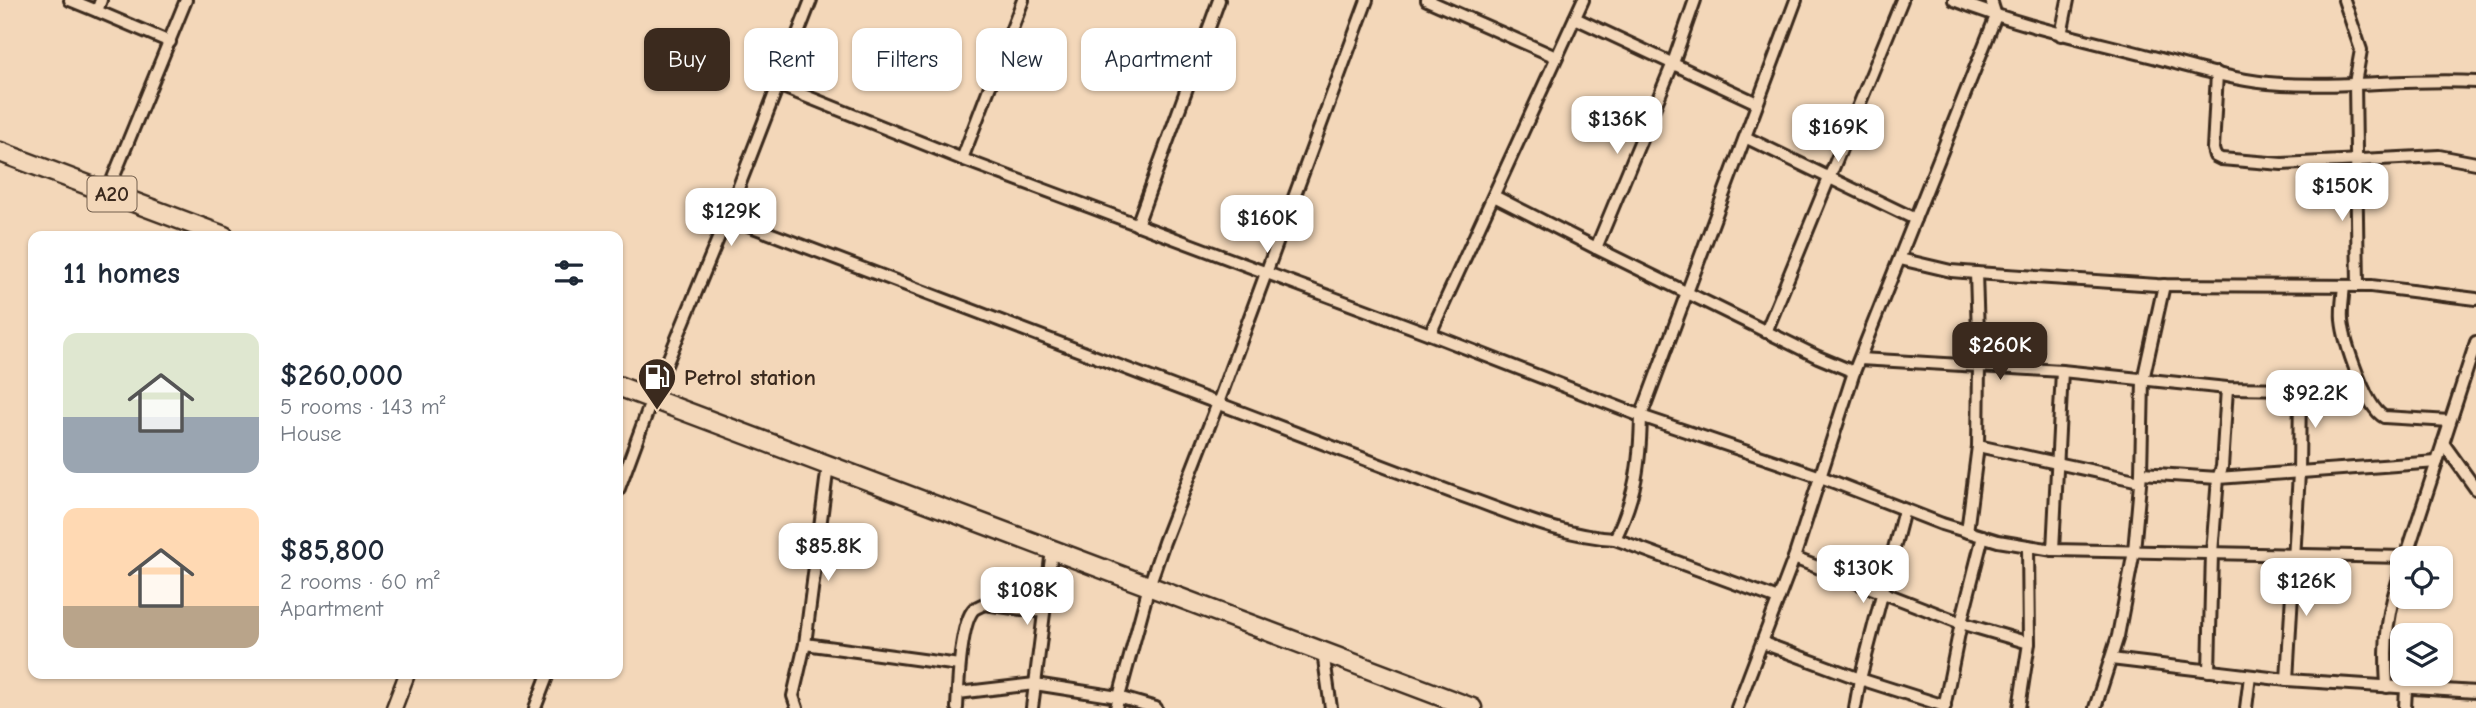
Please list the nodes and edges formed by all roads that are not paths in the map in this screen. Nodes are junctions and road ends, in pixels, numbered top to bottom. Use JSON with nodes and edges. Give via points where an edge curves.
{"nodes":[{"id":1,"x":70,"y":0,"type":"edge"},
{"id":2,"x":186,"y":0,"type":"edge"},
{"id":3,"x":811,"y":0,"type":"edge"},
{"id":4,"x":1023,"y":0,"type":"edge"},
{"id":5,"x":1219,"y":0,"type":"edge"},
{"id":6,"x":1367,"y":0,"type":"edge"},
{"id":7,"x":1427,"y":0,"type":"edge"},
{"id":8,"x":1583,"y":0,"type":"edge"},
{"id":9,"x":1695,"y":0,"type":"edge"},
{"id":10,"x":1796,"y":0,"type":"edge"},
{"id":11,"x":1902,"y":0,"type":"edge"},
{"id":12,"x":1954,"y":0,"type":"edge"},
{"id":13,"x":1990,"y":0,"type":"edge"},
{"id":14,"x":2068,"y":0,"type":"edge"},
{"id":15,"x":2344,"y":0,"type":"edge"},
{"id":16,"x":99,"y":6,"type":"edge"},
{"id":17,"x":1996,"y":16,"type":"junction"},
{"id":18,"x":1575,"y":18,"type":"junction"},
{"id":19,"x":800,"y":28,"type":"edge"},
{"id":20,"x":2061,"y":35,"type":"junction"},
{"id":21,"x":170,"y":42,"type":"junction"},
{"id":22,"x":1556,"y":57,"type":"junction"},
{"id":23,"x":1673,"y":63,"type":"junction"},
{"id":24,"x":2217,"y":73,"type":"junction"},
{"id":25,"x":2476,"y":82,"type":"edge"},
{"id":26,"x":2355,"y":83,"type":"junction"},
{"id":27,"x":776,"y":91,"type":"edge"},
{"id":28,"x":793,"y":91,"type":"edge"},
{"id":29,"x":1757,"y":103,"type":"junction"},
{"id":30,"x":1747,"y":138,"type":"junction"},
{"id":31,"x":0,"y":152,"type":"edge"},
{"id":32,"x":962,"y":159,"type":"junction"},
{"id":33,"x":2358,"y":160,"type":"junction"},
{"id":34,"x":2476,"y":163,"type":"edge"},
{"id":35,"x":1829,"y":177,"type":"junction"},
{"id":36,"x":107,"y":193,"type":"junction"},
{"id":37,"x":1493,"y":196,"type":"junction"},
{"id":38,"x":727,"y":217,"type":"junction"},
{"id":39,"x":1915,"y":219,"type":"junction"},
{"id":40,"x":1137,"y":225,"type":"junction"},
{"id":41,"x":210,"y":231,"type":"edge"},
{"id":42,"x":1596,"y":248,"type":"junction"},
{"id":43,"x":1900,"y":259,"type":"junction"},
{"id":44,"x":1265,"y":271,"type":"junction"},
{"id":45,"x":1976,"y":273,"type":"junction"},
{"id":46,"x":2164,"y":285,"type":"junction"},
{"id":47,"x":2344,"y":286,"type":"junction"},
{"id":48,"x":2358,"y":286,"type":"junction"},
{"id":49,"x":1686,"y":291,"type":"junction"},
{"id":50,"x":2476,"y":299,"type":"edge"},
{"id":51,"x":1766,"y":332,"type":"junction"},
{"id":52,"x":1430,"y":334,"type":"junction"},
{"id":53,"x":2476,"y":342,"type":"edge"},
{"id":54,"x":1860,"y":359,"type":"junction"},
{"id":55,"x":1979,"y":365,"type":"junction"},
{"id":56,"x":2062,"y":371,"type":"junction"},
{"id":57,"x":1854,"y":372,"type":"junction"},
{"id":58,"x":2143,"y":380,"type":"junction"},
{"id":59,"x":623,"y":388,"type":"edge"},
{"id":60,"x":2227,"y":388,"type":"junction"},
{"id":61,"x":2300,"y":388,"type":"junction"},
{"id":62,"x":2364,"y":390,"type":"junction"},
{"id":63,"x":652,"y":399,"type":"junction"},
{"id":64,"x":1218,"y":402,"type":"junction"},
{"id":65,"x":1641,"y":416,"type":"junction"},
{"id":66,"x":2450,"y":421,"type":"junction"},
{"id":67,"x":2443,"y":443,"type":"junction"},
{"id":68,"x":1978,"y":446,"type":"junction"},
{"id":69,"x":2058,"y":462,"type":"junction"},
{"id":70,"x":2437,"y":462,"type":"junction"},
{"id":71,"x":828,"y":466,"type":"junction"},
{"id":72,"x":2299,"y":473,"type":"junction"},
{"id":73,"x":623,"y":477,"type":"edge"},
{"id":74,"x":1821,"y":477,"type":"junction"},
{"id":75,"x":2141,"y":477,"type":"junction"},
{"id":76,"x":2218,"y":478,"type":"junction"},
{"id":77,"x":2476,"y":489,"type":"edge"},
{"id":78,"x":1904,"y":510,"type":"junction"},
{"id":79,"x":1967,"y":532,"type":"junction"},
{"id":80,"x":1983,"y":536,"type":"junction"},
{"id":81,"x":1615,"y":539,"type":"junction"},
{"id":82,"x":2028,"y":545,"type":"junction"},
{"id":83,"x":2410,"y":546,"type":"edge"},
{"id":84,"x":1052,"y":550,"type":"junction"},
{"id":85,"x":2053,"y":550,"type":"junction"},
{"id":86,"x":2134,"y":551,"type":"junction"},
{"id":87,"x":2212,"y":553,"type":"junction"},
{"id":88,"x":2294,"y":554,"type":"junction"},
{"id":89,"x":2390,"y":557,"type":"edge"},
{"id":90,"x":1794,"y":558,"type":"junction"},
{"id":91,"x":1149,"y":586,"type":"junction"},
{"id":92,"x":1882,"y":592,"type":"junction"},
{"id":93,"x":1778,"y":599,"type":"junction"},
{"id":94,"x":2390,"y":601,"type":"edge"},
{"id":95,"x":1044,"y":612,"type":"junction"},
{"id":96,"x":1961,"y":623,"type":"junction"},
{"id":97,"x":1763,"y":643,"type":"junction"},
{"id":98,"x":2029,"y":643,"type":"junction"},
{"id":99,"x":805,"y":644,"type":"junction"},
{"id":100,"x":1323,"y":652,"type":"junction"},
{"id":101,"x":2111,"y":659,"type":"junction"},
{"id":102,"x":959,"y":665,"type":"junction"},
{"id":103,"x":2209,"y":671,"type":"junction"},
{"id":104,"x":2250,"y":676,"type":"junction"},
{"id":105,"x":405,"y":679,"type":"edge"},
{"id":106,"x":546,"y":679,"type":"edge"},
{"id":107,"x":1860,"y":679,"type":"junction"},
{"id":108,"x":2287,"y":680,"type":"junction"},
{"id":109,"x":1035,"y":684,"type":"junction"},
{"id":110,"x":2387,"y":687,"type":"junction"},
{"id":111,"x":2406,"y":688,"type":"junction"},
{"id":112,"x":958,"y":692,"type":"junction"},
{"id":113,"x":2476,"y":692,"type":"edge"},
{"id":114,"x":1117,"y":703,"type":"edge"},
{"id":115,"x":1944,"y":707,"type":"edge"},
{"id":116,"x":394,"y":708,"type":"edge"},
{"id":117,"x":535,"y":708,"type":"edge"},
{"id":118,"x":797,"y":708,"type":"edge"},
{"id":119,"x":957,"y":708,"type":"edge"},
{"id":120,"x":1032,"y":708,"type":"edge"},
{"id":121,"x":1156,"y":708,"type":"edge"},
{"id":122,"x":1331,"y":708,"type":"edge"},
{"id":123,"x":1472,"y":708,"type":"edge"},
{"id":124,"x":1737,"y":708,"type":"edge"},
{"id":125,"x":1855,"y":708,"type":"edge"},
{"id":126,"x":2019,"y":708,"type":"edge"},
{"id":127,"x":2095,"y":708,"type":"edge"},
{"id":128,"x":2246,"y":708,"type":"edge"},
{"id":129,"x":2406,"y":708,"type":"edge"}],
"edges":[{"from":1,"to":16,"type":"street"},
{"from":2,"to":21,"type":"street"},
{"from":3,"to":19,"type":"street"},
{"from":4,"to":32,"type":"street"},
{"from":5,"to":40,"type":"street"},
{"from":6,"to":44,"type":"street"},
{"from":7,"to":22,"type":"street"},
{"from":8,"to":18,"type":"street"},
{"from":9,"to":23,"type":"street"},
{"from":10,"to":29,"type":"street"},
{"from":11,"to":35,"type":"street"},
{"from":12,"to":17,"type":"street"},
{"from":13,"to":17,"type":"street"},
{"from":14,"to":20,"type":"street"},
{"from":15,"to":26,"type":"street","via":[[2361,50]]},
{"from":16,"to":21,"type":"street"},
{"from":17,"to":20,"type":"street"},
{"from":17,"to":39,"type":"street"},
{"from":18,"to":22,"type":"street"},
{"from":18,"to":23,"type":"street"},
{"from":20,"to":24,"type":"street"},
{"from":21,"to":36,"type":"street"},
{"from":22,"to":37,"type":"street"},
{"from":23,"to":29,"type":"street"},
{"from":23,"to":42,"type":"street"},
{"from":24,"to":26,"type":"street","via":[[2266,83]]},
{"from":24,"to":33,"type":"street","via":[[2215,156],[2282,164]]},
{"from":25,"to":26,"type":"street"},
{"from":26,"to":33,"type":"street"},
{"from":27,"to":38,"type":"street"},
{"from":28,"to":32,"type":"street"},
{"from":29,"to":30,"type":"street"},
{"from":30,"to":35,"type":"street"},
{"from":30,"to":49,"type":"street"},
{"from":31,"to":36,"type":"main road","number":"A20"},
{"from":32,"to":40,"type":"street"},
{"from":33,"to":34,"type":"street","via":[[2440,156]]},
{"from":33,"to":48,"type":"street"},
{"from":35,"to":39,"type":"street"},
{"from":35,"to":51,"type":"street"},
{"from":36,"to":41,"type":"main road","number":"A20"},
{"from":37,"to":42,"type":"street"},
{"from":37,"to":52,"type":"street"},
{"from":38,"to":63,"type":"street"},
{"from":38,"to":64,"type":"street"},
{"from":39,"to":43,"type":"street"},
{"from":40,"to":44,"type":"street"},
{"from":42,"to":49,"type":"street"},
{"from":43,"to":45,"type":"street"},
{"from":43,"to":54,"type":"street"},
{"from":44,"to":52,"type":"street"},
{"from":44,"to":64,"type":"street"},
{"from":45,"to":46,"type":"street"},
{"from":45,"to":55,"type":"street"},
{"from":46,"to":47,"type":"street"},
{"from":46,"to":58,"type":"street"},
{"from":47,"to":48,"type":"street"},
{"from":47,"to":62,"type":"street","via":[[2344,332]]},
{"from":48,"to":50,"type":"street"},
{"from":49,"to":51,"type":"street"},
{"from":49,"to":65,"type":"street"},
{"from":51,"to":57,"type":"street"},
{"from":52,"to":65,"type":"street"},
{"from":53,"to":66,"type":"street"},
{"from":54,"to":55,"type":"street"},
{"from":54,"to":57,"type":"street"},
{"from":55,"to":56,"type":"street"},
{"from":55,"to":68,"type":"street"},
{"from":56,"to":58,"type":"street"},
{"from":56,"to":69,"type":"street"},
{"from":57,"to":74,"type":"street"},
{"from":58,"to":60,"type":"street"},
{"from":58,"to":75,"type":"street"},
{"from":59,"to":63,"type":"main road"},
{"from":60,"to":61,"type":"street"},
{"from":60,"to":76,"type":"street"},
{"from":61,"to":62,"type":"street"},
{"from":61,"to":72,"type":"street"},
{"from":62,"to":66,"type":"street","via":[[2384,417]]},
{"from":63,"to":71,"type":"main road"},
{"from":63,"to":73,"type":"street"},
{"from":64,"to":81,"type":"street","via":[[1559,530]]},
{"from":64,"to":91,"type":"street"},
{"from":65,"to":74,"type":"street"},
{"from":65,"to":81,"type":"street","via":[[1638,475]]},
{"from":66,"to":67,"type":"street"},
{"from":67,"to":70,"type":"street"},
{"from":67,"to":77,"type":"street"},
{"from":68,"to":69,"type":"street"},
{"from":68,"to":79,"type":"street"},
{"from":69,"to":75,"type":"street"},
{"from":69,"to":85,"type":"street"},
{"from":70,"to":72,"type":"street"},
{"from":70,"to":83,"type":"street"},
{"from":71,"to":84,"type":"main road"},
{"from":71,"to":99,"type":"street"},
{"from":72,"to":76,"type":"street"},
{"from":72,"to":88,"type":"street"},
{"from":74,"to":78,"type":"street"},
{"from":74,"to":90,"type":"street"},
{"from":75,"to":76,"type":"street"},
{"from":75,"to":86,"type":"street"},
{"from":76,"to":87,"type":"street"},
{"from":78,"to":79,"type":"street"},
{"from":78,"to":92,"type":"street"},
{"from":79,"to":80,"type":"street"},
{"from":80,"to":82,"type":"street"},
{"from":80,"to":96,"type":"street"},
{"from":81,"to":93,"type":"street"},
{"from":82,"to":85,"type":"street"},
{"from":82,"to":98,"type":"street"},
{"from":84,"to":91,"type":"main road"},
{"from":84,"to":95,"type":"street"},
{"from":85,"to":86,"type":"street"},
{"from":86,"to":87,"type":"street"},
{"from":86,"to":101,"type":"street"},
{"from":87,"to":88,"type":"street"},
{"from":87,"to":103,"type":"street"},
{"from":88,"to":89,"type":"street"},
{"from":88,"to":108,"type":"street"},
{"from":90,"to":92,"type":"street"},
{"from":90,"to":93,"type":"street"},
{"from":91,"to":100,"type":"main road"},
{"from":91,"to":114,"type":"street"},
{"from":92,"to":96,"type":"street"},
{"from":92,"to":107,"type":"street"},
{"from":93,"to":97,"type":"street"},
{"from":94,"to":110,"type":"street"},
{"from":95,"to":102,"type":"street","via":[[984,604],[975,608]]},
{"from":95,"to":109,"type":"street"},
{"from":96,"to":98,"type":"street"},
{"from":96,"to":115,"type":"street"},
{"from":97,"to":107,"type":"street"},
{"from":97,"to":124,"type":"street"},
{"from":98,"to":126,"type":"street"},
{"from":99,"to":102,"type":"street"},
{"from":99,"to":118,"type":"street","via":[[793,696]]},
{"from":100,"to":122,"type":"street"},
{"from":100,"to":123,"type":"main road"},
{"from":101,"to":103,"type":"street"},
{"from":101,"to":127,"type":"street"},
{"from":102,"to":112,"type":"street"},
{"from":103,"to":104,"type":"street"},
{"from":104,"to":108,"type":"street"},
{"from":104,"to":128,"type":"street"},
{"from":105,"to":116,"type":"street"},
{"from":106,"to":117,"type":"street"},
{"from":107,"to":115,"type":"street"},
{"from":107,"to":125,"type":"street"},
{"from":108,"to":110,"type":"street"},
{"from":109,"to":112,"type":"street"},
{"from":109,"to":114,"type":"street"},
{"from":109,"to":120,"type":"street"},
{"from":110,"to":111,"type":"street"},
{"from":111,"to":113,"type":"street"},
{"from":111,"to":129,"type":"street"},
{"from":112,"to":119,"type":"street"},
{"from":114,"to":121,"type":"street"}]}
